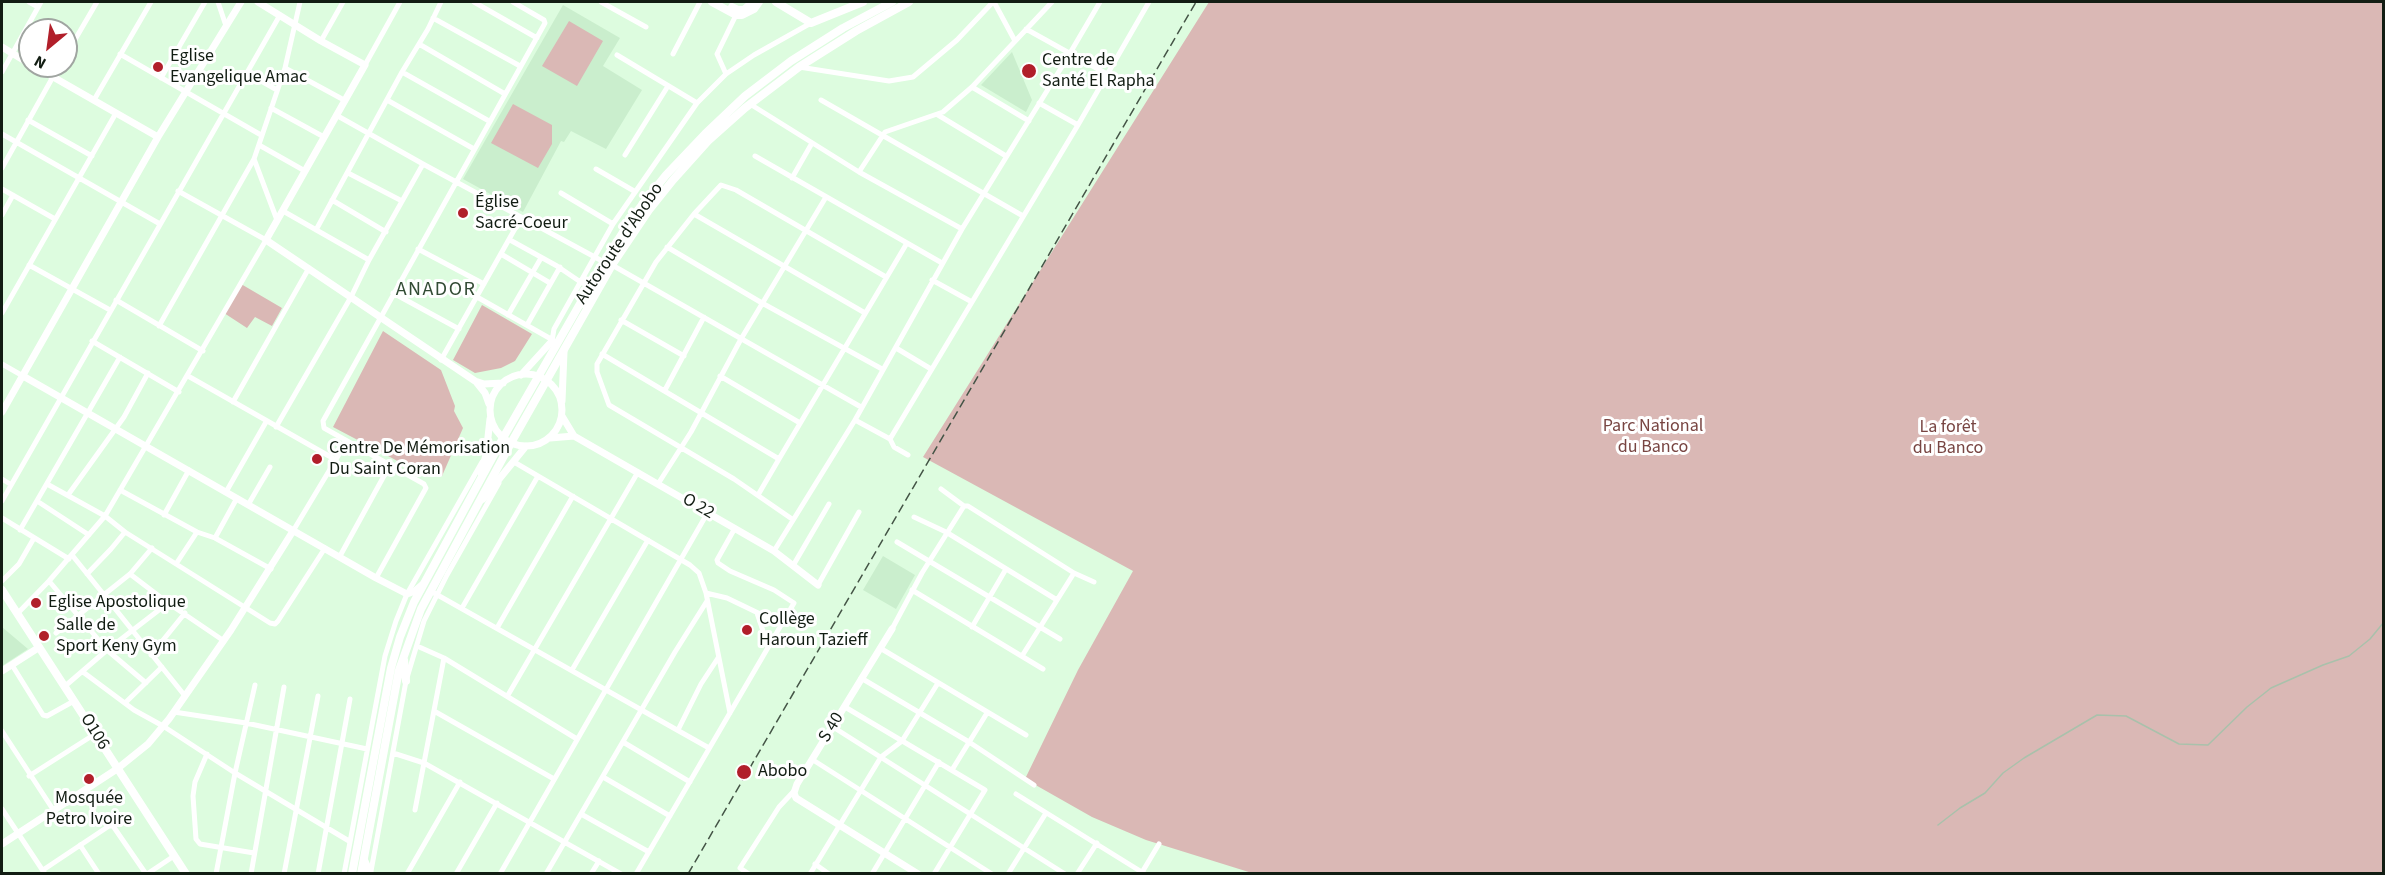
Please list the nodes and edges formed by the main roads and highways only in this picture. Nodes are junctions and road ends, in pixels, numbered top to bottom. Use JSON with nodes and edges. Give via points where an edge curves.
{"nodes":[{"id":1,"x":712,"y":2,"type":"edge"},
{"id":2,"x":722,"y":2,"type":"edge"},
{"id":3,"x":753,"y":2,"type":"edge"},
{"id":4,"x":759,"y":2,"type":"edge"},
{"id":5,"x":776,"y":2,"type":"edge"},
{"id":6,"x":863,"y":2,"type":"edge"},
{"id":7,"x":892,"y":2,"type":"edge"},
{"id":8,"x":909,"y":2,"type":"edge"},
{"id":9,"x":737,"y":12,"type":"junction"},
{"id":10,"x":608,"y":263,"type":"junction"},
{"id":11,"x":567,"y":324,"type":"junction"},
{"id":12,"x":552,"y":340,"type":"road end"},
{"id":13,"x":543,"y":379,"type":"junction"},
{"id":14,"x":507,"y":440,"type":"junction"},
{"id":15,"x":2,"y":590,"type":"edge"},
{"id":16,"x":430,"y":590,"type":"junction"},
{"id":17,"x":404,"y":654,"type":"junction"},
{"id":18,"x":406,"y":681,"type":"road end"},
{"id":19,"x":364,"y":860,"type":"junction"},
{"id":20,"x":349,"y":872,"type":"edge"},
{"id":21,"x":186,"y":873,"type":"edge"},
{"id":22,"x":361,"y":873,"type":"edge"},
{"id":23,"x":370,"y":873,"type":"edge"}],
"edges":[{"from":1,"to":9,"type":"main road"},
{"from":2,"to":9,"type":"main road"},
{"from":3,"to":9,"type":"main road"},
{"from":4,"to":9,"type":"main road","via":[[748,14]]},
{"from":5,"to":6,"type":"main road","via":[[811,23]]},
{"from":7,"to":10,"type":"main road","name":"Autoroute d'Abobo","via":[[791,61],[745,96],[666,175],[634,215]]},
{"from":8,"to":10,"type":"main road","name":"Autoroute d'Abobo","via":[[799,67],[750,104],[708,141]]},
{"from":10,"to":11,"type":"main road","name":"Autoroute d'Abobo","via":[[585,285]]},
{"from":10,"to":13,"type":"main road","name":"Autoroute d'Abobo","via":[[564,351]]},
{"from":11,"to":12,"type":"main road"},
{"from":11,"to":13,"type":"main road","name":"Autoroute d'Abobo"},
{"from":13,"to":14,"type":"main road","name":"Autoroute d'Abobo"},
{"from":14,"to":16,"type":"main road","via":[[478,506]]},
{"from":14,"to":16,"type":"main road","via":[[478,484]]},
{"from":15,"to":21,"type":"main road","name":"O106"},
{"from":16,"to":17,"type":"main road"},
{"from":16,"to":20,"type":"main road","via":[[400,637],[391,668]]},
{"from":17,"to":18,"type":"main road"},
{"from":17,"to":19,"type":"main road"},
{"from":19,"to":22,"type":"main road"},
{"from":19,"to":23,"type":"main road"}]}
